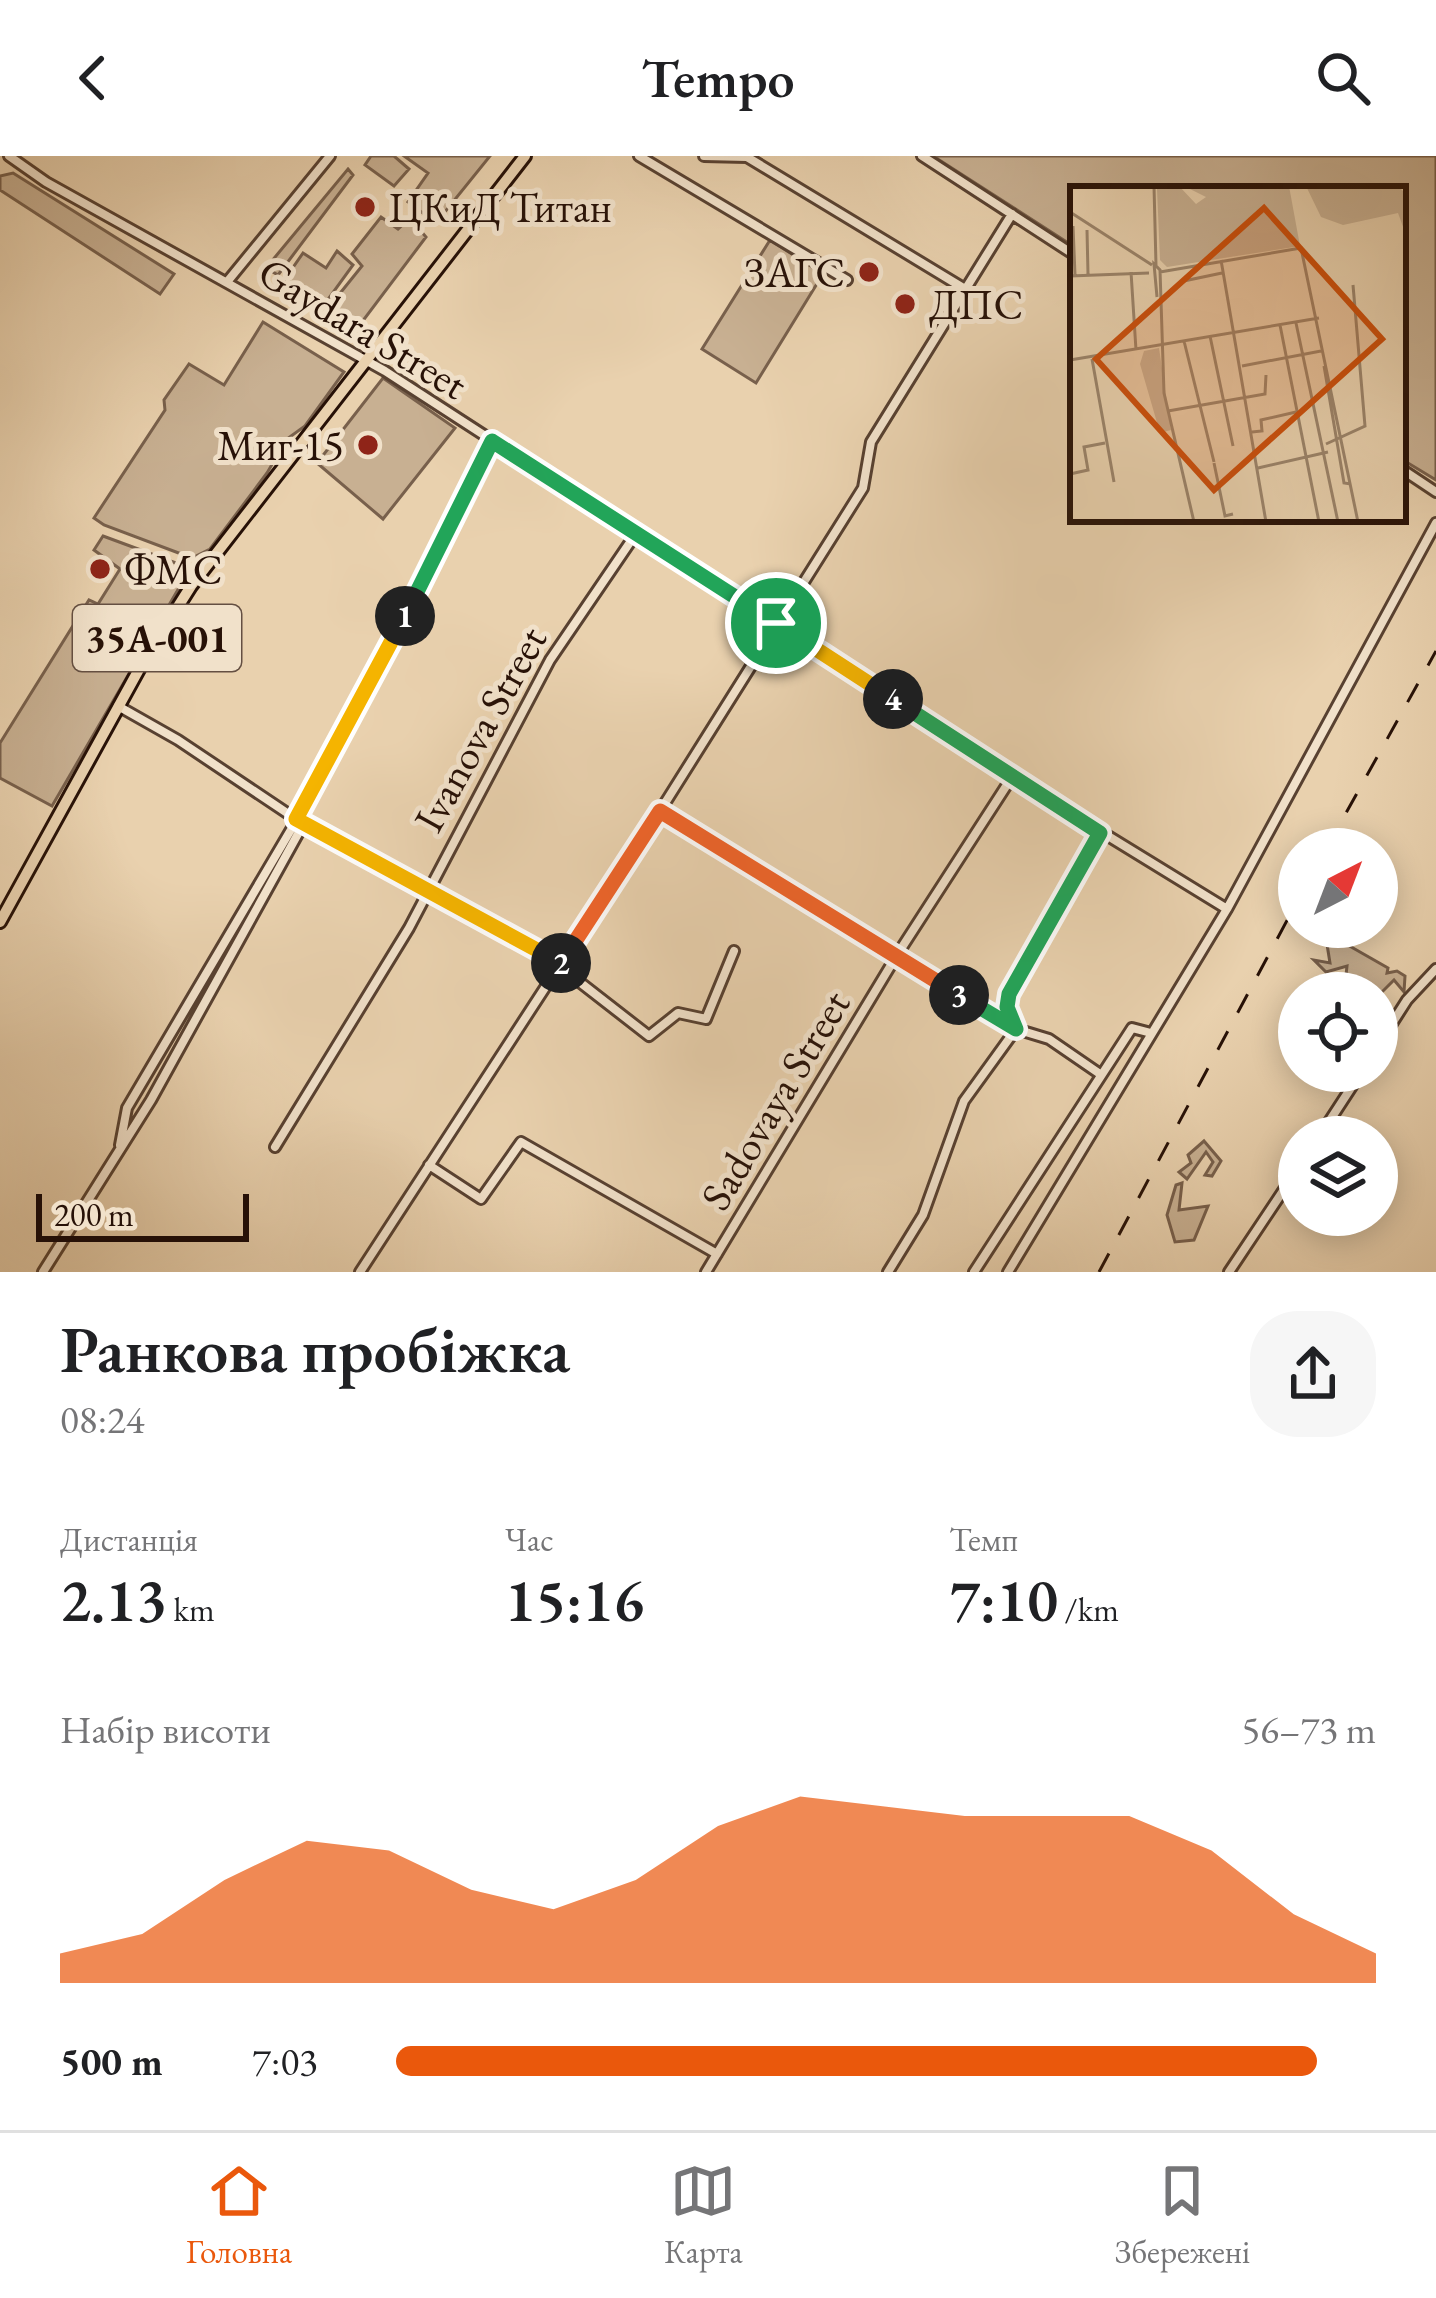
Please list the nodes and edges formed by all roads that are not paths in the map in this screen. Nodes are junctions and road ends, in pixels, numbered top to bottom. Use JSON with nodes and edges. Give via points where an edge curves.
{"nodes":[{"id":1,"x":9,"y":156,"type":"edge"},
{"id":2,"x":330,"y":156,"type":"edge"},
{"id":3,"x":525,"y":156,"type":"edge"},
{"id":4,"x":639,"y":156,"type":"edge"},
{"id":5,"x":704,"y":156,"type":"edge"},
{"id":6,"x":922,"y":156,"type":"edge"},
{"id":7,"x":1012,"y":214,"type":"junction"},
{"id":8,"x":1070,"y":252,"type":"edge"},
{"id":9,"x":847,"y":280,"type":"dead end"},
{"id":10,"x":226,"y":282,"type":"junction"},
{"id":11,"x":965,"y":289,"type":"junction"},
{"id":12,"x":367,"y":360,"type":"junction"},
{"id":13,"x":492,"y":441,"type":"junction"},
{"id":14,"x":1406,"y":472,"type":"edge"},
{"id":15,"x":1436,"y":492,"type":"edge"},
{"id":16,"x":1436,"y":524,"type":"edge"},
{"id":17,"x":637,"y":532,"type":"junction"},
{"id":18,"x":776,"y":623,"type":"junction"},
{"id":19,"x":118,"y":706,"type":"junction"},
{"id":20,"x":1012,"y":777,"type":"junction"},
{"id":21,"x":660,"y":811,"type":"junction"},
{"id":22,"x":300,"y":821,"type":"junction"},
{"id":23,"x":1100,"y":833,"type":"junction"},
{"id":24,"x":426,"y":890,"type":"junction"},
{"id":25,"x":1227,"y":910,"type":"junction"},
{"id":26,"x":0,"y":922,"type":"edge"},
{"id":27,"x":734,"y":952,"type":"dead end"},
{"id":28,"x":897,"y":955,"type":"junction"},
{"id":29,"x":559,"y":965,"type":"junction"},
{"id":30,"x":1436,"y":969,"type":"edge"},
{"id":31,"x":1398,"y":1014,"type":"edge"},
{"id":32,"x":1016,"y":1029,"type":"junction"},
{"id":33,"x":1151,"y":1033,"type":"junction"},
{"id":34,"x":1100,"y":1074,"type":"junction"},
{"id":35,"x":120,"y":1145,"type":"junction"},
{"id":36,"x":275,"y":1147,"type":"dead end"},
{"id":37,"x":429,"y":1165,"type":"junction"},
{"id":38,"x":1278,"y":1198,"type":"edge"},
{"id":39,"x":717,"y":1254,"type":"junction"},
{"id":40,"x":43,"y":1272,"type":"edge"},
{"id":41,"x":360,"y":1272,"type":"edge"},
{"id":42,"x":706,"y":1272,"type":"edge"},
{"id":43,"x":888,"y":1272,"type":"edge"},
{"id":44,"x":974,"y":1272,"type":"edge"},
{"id":45,"x":1008,"y":1272,"type":"edge"},
{"id":46,"x":1229,"y":1272,"type":"edge"}],
"edges":[{"from":1,"to":10,"type":"street","name":"Gaydara Street"},
{"from":2,"to":10,"type":"street"},
{"from":3,"to":12,"type":"highway","number":"35А-001"},
{"from":4,"to":9,"type":"street"},
{"from":5,"to":11,"type":"street","via":[[747,158]]},
{"from":6,"to":7,"type":"street"},
{"from":7,"to":8,"type":"street"},
{"from":7,"to":11,"type":"street"},
{"from":10,"to":12,"type":"street","name":"Gaydara Street"},
{"from":11,"to":18,"type":"street","via":[[871,442],[863,488]]},
{"from":12,"to":13,"type":"street","name":"Gaydara Street"},
{"from":12,"to":19,"type":"highway","number":"35А-001","via":[[191,586]]},
{"from":13,"to":17,"type":"street","name":"Gaydara Street"},
{"from":13,"to":22,"type":"street"},
{"from":14,"to":15,"type":"street"},
{"from":16,"to":25,"type":"street"},
{"from":17,"to":18,"type":"street","name":"Gaydara Street"},
{"from":17,"to":24,"type":"street","name":"Ivanova Street","via":[[550,660]]},
{"from":18,"to":20,"type":"street","name":"Gaydara Street"},
{"from":18,"to":21,"type":"street"},
{"from":19,"to":22,"type":"street"},
{"from":19,"to":26,"type":"highway","number":"35А-001"},
{"from":20,"to":23,"type":"street","name":"Gaydara Street"},
{"from":20,"to":28,"type":"street","name":"Sadovaya Street"},
{"from":21,"to":28,"type":"street"},
{"from":21,"to":29,"type":"street"},
{"from":22,"to":24,"type":"street"},
{"from":22,"to":35,"type":"street"},
{"from":22,"to":35,"type":"street","via":[[127,1108]]},
{"from":23,"to":25,"type":"street","name":"Gaydara Street"},
{"from":23,"to":32,"type":"street","via":[[1009,994]]},
{"from":24,"to":29,"type":"street"},
{"from":24,"to":36,"type":"street","name":"Ivanova Street"},
{"from":25,"to":33,"type":"street"},
{"from":27,"to":29,"type":"street","via":[[706,1018],[678,1013],[649,1036]]},
{"from":28,"to":32,"type":"street"},
{"from":28,"to":39,"type":"street","name":"Sadovaya Street"},
{"from":29,"to":37,"type":"street"},
{"from":30,"to":31,"type":"street"},
{"from":32,"to":34,"type":"street","via":[[1048,1039]]},
{"from":32,"to":43,"type":"street","via":[[964,1101],[923,1215]]},
{"from":33,"to":34,"type":"street","via":[[1132,1028]]},
{"from":33,"to":45,"type":"street"},
{"from":34,"to":44,"type":"street"},
{"from":35,"to":40,"type":"street"},
{"from":37,"to":39,"type":"street","via":[[481,1199],[521,1142]]},
{"from":37,"to":41,"type":"street"},
{"from":38,"to":46,"type":"street"},
{"from":39,"to":42,"type":"street","name":"Sadovaya Street"}]}
